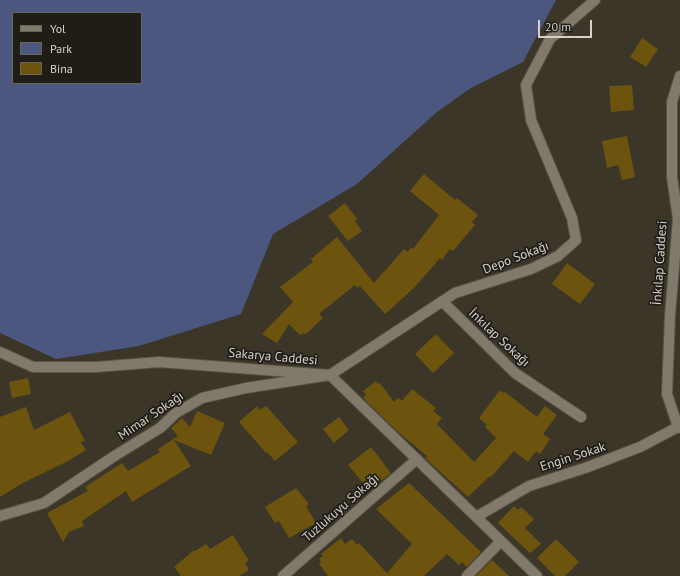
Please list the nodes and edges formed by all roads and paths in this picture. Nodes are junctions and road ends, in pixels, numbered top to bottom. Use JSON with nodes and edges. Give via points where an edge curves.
{"nodes":[{"id":1,"x":595,"y":0,"type":"edge"},
{"id":2,"x":680,"y":76,"type":"edge"},
{"id":3,"x":442,"y":301,"type":"junction"},
{"id":4,"x":0,"y":352,"type":"edge"},
{"id":5,"x":330,"y":375,"type":"junction"},
{"id":6,"x":581,"y":417,"type":"dead end"},
{"id":7,"x":679,"y":427,"type":"edge"},
{"id":8,"x":417,"y":459,"type":"junction"},
{"id":9,"x":0,"y":516,"type":"edge"},
{"id":10,"x":476,"y":516,"type":"junction"},
{"id":11,"x":501,"y":541,"type":"junction"},
{"id":12,"x":283,"y":576,"type":"edge"},
{"id":13,"x":467,"y":576,"type":"edge"},
{"id":14,"x":537,"y":576,"type":"edge"}],
"edges":[{"from":1,"to":3,"type":"street","name":"Depo Sokağı","via":[[550,39],[526,85],[531,120],[572,218],[576,240],[558,256],[538,266],[455,293]]},
{"from":2,"to":7,"type":"street","name":"İnkılap Caddesi","via":[[672,102],[672,177],[678,219],[666,394]]},
{"from":3,"to":5,"type":"street","name":"Depo Sokağı"},
{"from":3,"to":6,"type":"street","name":"İnkılap Sokağı","via":[[515,373]]},
{"from":4,"to":5,"type":"street","name":"Sakarya Caddesi","via":[[33,367],[96,367],[158,362]]},
{"from":5,"to":8,"type":"street","name":"Sakarya Caddesi"},
{"from":5,"to":9,"type":"street","name":"Mimar Sokağı","via":[[246,388],[202,398],[44,503]]},
{"from":7,"to":10,"type":"street","name":"Engin Sokak","via":[[634,450],[529,486]]},
{"from":8,"to":10,"type":"street","name":"Sakarya Caddesi"},
{"from":8,"to":12,"type":"street","name":"Tuzlukuyu Sokağı"},
{"from":10,"to":11,"type":"street","name":"Sakarya Caddesi"},
{"from":11,"to":13,"type":"street"},
{"from":11,"to":14,"type":"street","name":"Sakarya Caddesi"}]}
